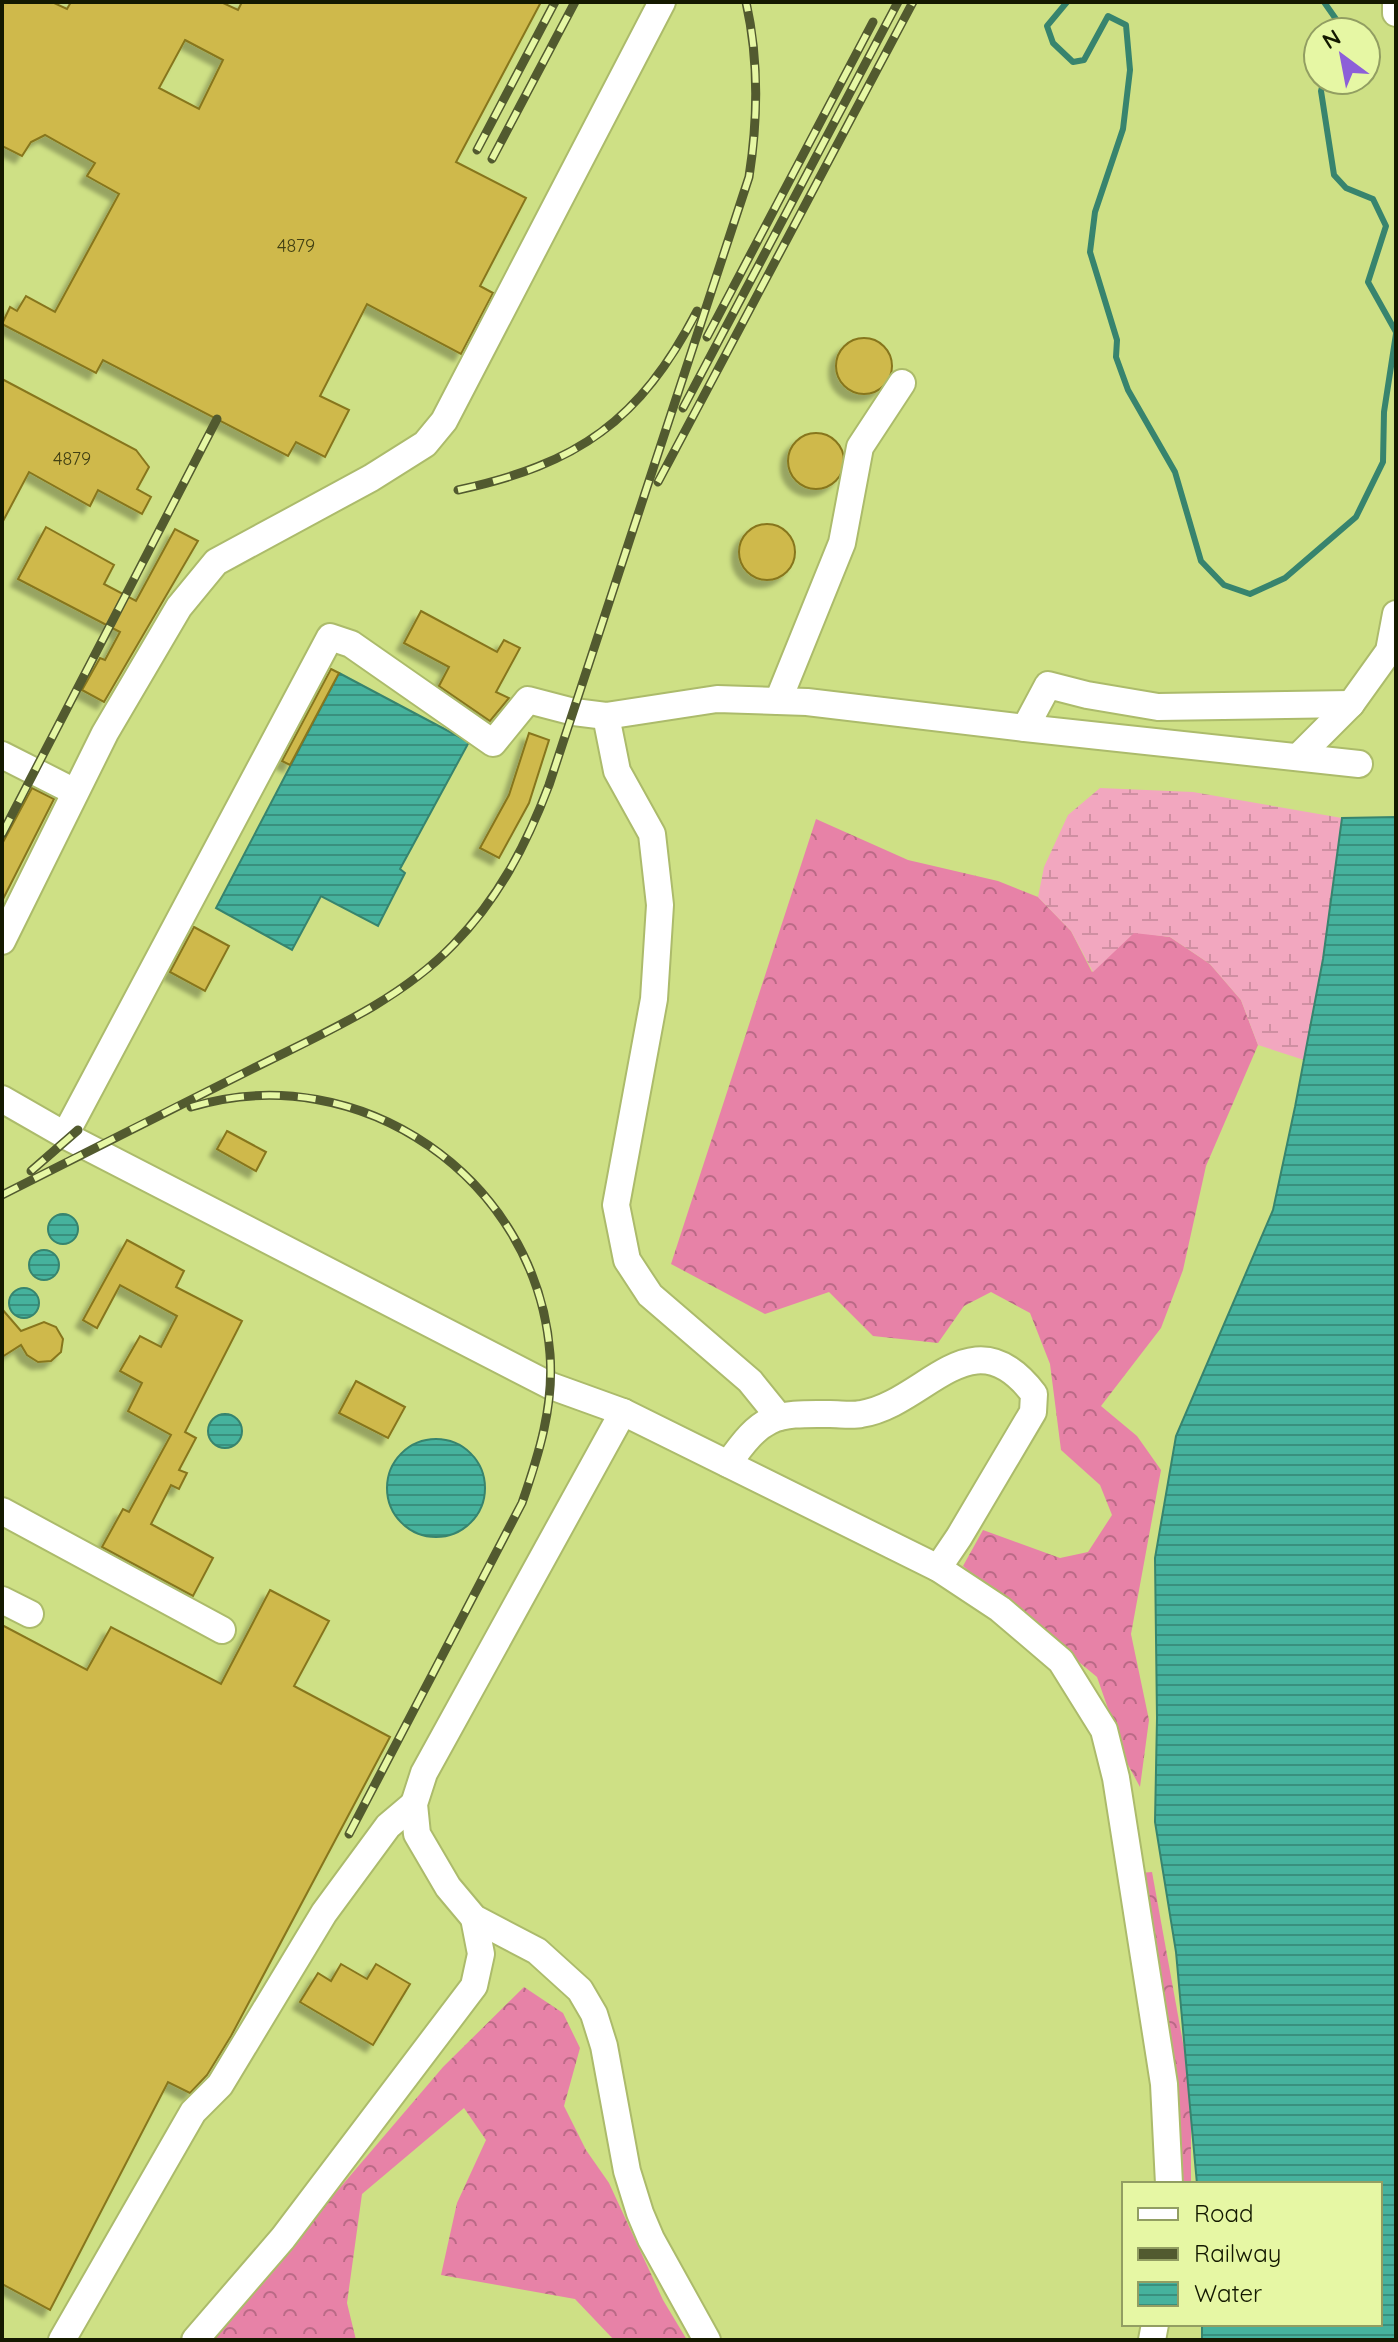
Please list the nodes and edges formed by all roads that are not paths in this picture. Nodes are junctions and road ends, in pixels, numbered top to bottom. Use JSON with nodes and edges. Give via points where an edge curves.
{"nodes":[{"id":1,"x":662,"y":2,"type":"edge"},
{"id":2,"x":1396,"y":2,"type":"edge"},
{"id":3,"x":1396,"y":13,"type":"edge"},
{"id":4,"x":902,"y":383,"type":"dead end"},
{"id":5,"x":1396,"y":614,"type":"edge"},
{"id":6,"x":778,"y":701,"type":"junction"},
{"id":7,"x":1351,"y":704,"type":"junction"},
{"id":8,"x":606,"y":716,"type":"junction"},
{"id":9,"x":1025,"y":728,"type":"junction"},
{"id":10,"x":2,"y":755,"type":"edge"},
{"id":11,"x":1298,"y":757,"type":"junction"},
{"id":12,"x":1359,"y":764,"type":"dead end"},
{"id":13,"x":75,"y":792,"type":"junction"},
{"id":14,"x":2,"y":941,"type":"edge"},
{"id":15,"x":2,"y":1099,"type":"edge"},
{"id":16,"x":65,"y":1135,"type":"junction"},
{"id":17,"x":623,"y":1412,"type":"junction"},
{"id":18,"x":779,"y":1417,"type":"junction"},
{"id":19,"x":728,"y":1464,"type":"junction"},
{"id":20,"x":2,"y":1511,"type":"edge"},
{"id":21,"x":938,"y":1568,"type":"junction"},
{"id":22,"x":2,"y":1600,"type":"edge"},
{"id":23,"x":30,"y":1614,"type":"dead end"},
{"id":24,"x":222,"y":1630,"type":"dead end"},
{"id":25,"x":414,"y":1804,"type":"junction"},
{"id":26,"x":474,"y":1918,"type":"junction"},
{"id":27,"x":1169,"y":2182,"type":"edge"},
{"id":28,"x":62,"y":2340,"type":"edge"},
{"id":29,"x":195,"y":2340,"type":"edge"},
{"id":30,"x":707,"y":2340,"type":"edge"}],
"edges":[{"from":1,"to":13,"type":"lane","via":[[444,421],[425,444],[371,478],[216,562],[179,607]]},
{"from":2,"to":3,"type":"lane"},
{"from":4,"to":6,"type":"lane","via":[[860,447],[842,543]]},
{"from":5,"to":7,"type":"lane","via":[[1389,651]]},
{"from":6,"to":8,"type":"lane","via":[[717,699]]},
{"from":6,"to":9,"type":"lane"},
{"from":7,"to":9,"type":"lane","via":[[1158,707],[1048,685]]},
{"from":7,"to":11,"type":"lane"},
{"from":8,"to":16,"type":"lane","via":[[528,700],[493,743],[351,644],[330,637]]},
{"from":8,"to":18,"type":"lane","via":[[617,771],[652,834],[660,905],[654,999],[616,1205],[627,1260],[650,1295],[750,1381]]},
{"from":9,"to":11,"type":"lane"},
{"from":10,"to":13,"type":"lane"},
{"from":11,"to":12,"type":"lane"},
{"from":13,"to":14,"type":"lane"},
{"from":15,"to":16,"type":"lane"},
{"from":16,"to":17,"type":"lane","via":[[551,1386]]},
{"from":17,"to":19,"type":"lane"},
{"from":17,"to":25,"type":"lane","via":[[424,1773]]},
{"from":18,"to":19,"type":"lane","via":[[766,1420]]},
{"from":18,"to":21,"type":"lane","via":[[862,1414],[958,1365],[980,1360],[1008,1366],[1022,1377],[1034,1394],[1033,1412]]},
{"from":19,"to":21,"type":"lane"},
{"from":20,"to":24,"type":"lane"},
{"from":21,"to":27,"type":"lane","via":[[1000,1609],[1061,1661],[1104,1730],[1164,2084]]},
{"from":22,"to":23,"type":"lane"},
{"from":25,"to":26,"type":"lane","via":[[417,1834],[448,1887]]},
{"from":25,"to":28,"type":"lane","via":[[388,1826],[324,1913],[220,2085],[193,2112]]},
{"from":26,"to":29,"type":"lane","via":[[481,1954],[474,1986],[283,2238]]},
{"from":26,"to":30,"type":"lane","via":[[537,1951],[580,1990],[594,2014],[640,2213]]}]}
